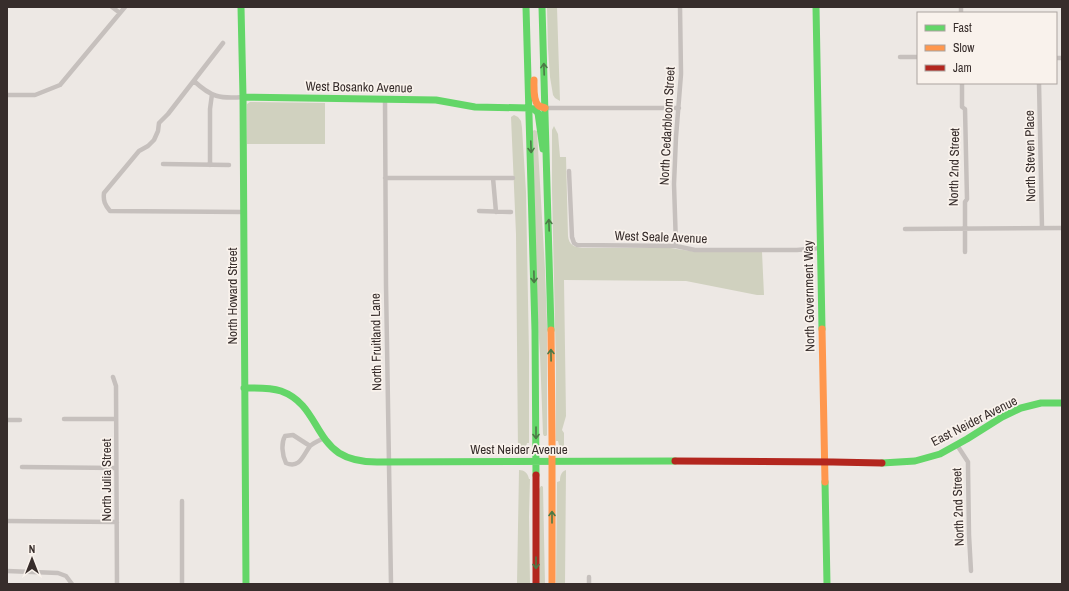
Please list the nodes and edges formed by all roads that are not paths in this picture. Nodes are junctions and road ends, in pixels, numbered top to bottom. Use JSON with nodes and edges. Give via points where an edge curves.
{"nodes":[{"id":1,"x":112,"y":7,"type":"edge"},
{"id":2,"x":125,"y":7,"type":"edge"},
{"id":3,"x":241,"y":7,"type":"edge"},
{"id":4,"x":526,"y":7,"type":"edge"},
{"id":5,"x":542,"y":7,"type":"edge"},
{"id":6,"x":680,"y":7,"type":"edge"},
{"id":7,"x":816,"y":7,"type":"edge"},
{"id":8,"x":120,"y":13,"type":"junction"},
{"id":9,"x":223,"y":43,"type":"dead end"},
{"id":10,"x":528,"y":50,"type":"junction"},
{"id":11,"x":900,"y":57,"type":"dead end"},
{"id":12,"x":917,"y":57,"type":"edge"},
{"id":13,"x":194,"y":81,"type":"junction"},
{"id":14,"x":962,"y":84,"type":"edge"},
{"id":15,"x":1039,"y":84,"type":"edge"},
{"id":16,"x":212,"y":94,"type":"junction"},
{"id":17,"x":7,"y":95,"type":"edge"},
{"id":18,"x":243,"y":97,"type":"junction"},
{"id":19,"x":384,"y":99,"type":"junction"},
{"id":20,"x":529,"y":108,"type":"junction"},
{"id":21,"x":545,"y":108,"type":"junction"},
{"id":22,"x":679,"y":108,"type":"junction"},
{"id":23,"x":547,"y":159,"type":"junction"},
{"id":24,"x":163,"y":164,"type":"dead end"},
{"id":25,"x":210,"y":165,"type":"junction"},
{"id":26,"x":229,"y":165,"type":"dead end"},
{"id":27,"x":569,"y":171,"type":"dead end"},
{"id":28,"x":385,"y":178,"type":"junction"},
{"id":29,"x":494,"y":178,"type":"junction"},
{"id":30,"x":513,"y":178,"type":"dead end"},
{"id":31,"x":479,"y":211,"type":"dead end"},
{"id":32,"x":244,"y":212,"type":"junction"},
{"id":33,"x":496,"y":212,"type":"junction"},
{"id":34,"x":511,"y":212,"type":"dead end"},
{"id":35,"x":1042,"y":228,"type":"junction"},
{"id":36,"x":1062,"y":228,"type":"edge"},
{"id":37,"x":906,"y":229,"type":"dead end"},
{"id":38,"x":965,"y":229,"type":"junction"},
{"id":39,"x":676,"y":246,"type":"junction"},
{"id":40,"x":820,"y":248,"type":"junction"},
{"id":41,"x":965,"y":252,"type":"dead end"},
{"id":42,"x":113,"y":377,"type":"dead end"},
{"id":43,"x":244,"y":388,"type":"junction"},
{"id":44,"x":1062,"y":403,"type":"edge"},
{"id":45,"x":64,"y":419,"type":"dead end"},
{"id":46,"x":116,"y":419,"type":"junction"},
{"id":47,"x":7,"y":420,"type":"edge"},
{"id":48,"x":20,"y":420,"type":"dead end"},
{"id":49,"x":324,"y":438,"type":"junction"},
{"id":50,"x":957,"y":445,"type":"junction"},
{"id":51,"x":310,"y":446,"type":"junction"},
{"id":52,"x":536,"y":461,"type":"junction"},
{"id":53,"x":552,"y":461,"type":"junction"},
{"id":54,"x":389,"y":462,"type":"junction"},
{"id":55,"x":825,"y":462,"type":"junction"},
{"id":56,"x":22,"y":467,"type":"dead end"},
{"id":57,"x":116,"y":468,"type":"junction"},
{"id":58,"x":182,"y":501,"type":"dead end"},
{"id":59,"x":7,"y":521,"type":"edge"},
{"id":60,"x":117,"y":522,"type":"junction"},
{"id":61,"x":7,"y":571,"type":"edge"},
{"id":62,"x":971,"y":571,"type":"dead end"},
{"id":63,"x":589,"y":577,"type":"dead end"},
{"id":64,"x":72,"y":584,"type":"edge"},
{"id":65,"x":117,"y":584,"type":"edge"},
{"id":66,"x":182,"y":584,"type":"edge"},
{"id":67,"x":246,"y":584,"type":"edge"},
{"id":68,"x":391,"y":584,"type":"edge"},
{"id":69,"x":536,"y":584,"type":"edge"},
{"id":70,"x":552,"y":584,"type":"edge"},
{"id":71,"x":589,"y":584,"type":"edge"},
{"id":72,"x":827,"y":584,"type":"edge"}],
"edges":[{"from":1,"to":8,"type":"street"},
{"from":2,"to":8,"type":"street"},
{"from":3,"to":18,"type":"main road","name":"North Howard Street"},
{"from":4,"to":10,"type":"main road"},
{"from":21,"to":5,"type":"main road","one_way":true},
{"from":6,"to":22,"type":"street","name":"North Cedarbloom Street"},
{"from":7,"to":40,"type":"main road","name":"North Government Way"},
{"from":8,"to":17,"type":"street","via":[[60,85],[35,95]]},
{"from":9,"to":13,"type":"street"},
{"from":10,"to":20,"type":"main road"},
{"from":10,"to":21,"type":"main road","via":[[535,97],[540,106]]},
{"from":11,"to":12,"type":"street"},
{"from":13,"to":16,"type":"street","name":"West Bosanko Avenue","via":[[204,91]]},
{"from":13,"to":32,"type":"street","via":[[159,123],[154,140],[139,151],[104,193],[105,205],[110,211]]},
{"from":14,"to":38,"type":"street","name":"North 2nd Street","via":[[967,192],[964,202]]},
{"from":15,"to":35,"type":"street","name":"North Steven Place"},
{"from":16,"to":18,"type":"street","name":"West Bosanko Avenue","via":[[228,98]]},
{"from":16,"to":25,"type":"street"},
{"from":18,"to":19,"type":"main road","name":"West Bosanko Avenue"},
{"from":18,"to":32,"type":"main road","name":"North Howard Street"},
{"from":19,"to":20,"type":"main road","name":"West Bosanko Avenue","via":[[436,100],[475,107]]},
{"from":19,"to":28,"type":"street","name":"North Fruitland Lane"},
{"from":20,"to":23,"type":"main road","via":[[538,113],[543,150]]},
{"from":20,"to":52,"type":"main road","one_way":true},
{"from":21,"to":22,"type":"street"},
{"from":21,"to":23,"type":"main road"},
{"from":22,"to":39,"type":"street","name":"North Cedarbloom Street","via":[[674,172]]},
{"from":53,"to":23,"type":"main road","one_way":true},
{"from":24,"to":25,"type":"street"},
{"from":25,"to":26,"type":"street"},
{"from":27,"to":39,"type":"street","name":"West Seale Avenue","via":[[572,237],[577,245]]},
{"from":28,"to":29,"type":"street"},
{"from":28,"to":54,"type":"street","name":"North Fruitland Lane"},
{"from":29,"to":30,"type":"street"},
{"from":29,"to":33,"type":"street"},
{"from":31,"to":33,"type":"street"},
{"from":32,"to":43,"type":"main road","name":"North Howard Street"},
{"from":33,"to":34,"type":"street"},
{"from":35,"to":36,"type":"street"},
{"from":35,"to":38,"type":"street"},
{"from":37,"to":38,"type":"street"},
{"from":38,"to":41,"type":"street","name":"North 2nd Street"},
{"from":39,"to":40,"type":"street","name":"West Seale Avenue","via":[[695,250]]},
{"from":40,"to":55,"type":"main road","name":"North Government Way"},
{"from":42,"to":46,"type":"street","name":"North Julia Street","via":[[116,386]]},
{"from":43,"to":49,"type":"main road","name":"West Neider Avenue","via":[[270,388],[295,398],[313,418]]},
{"from":43,"to":67,"type":"main road","name":"North Howard Street"},
{"from":44,"to":50,"type":"main road","name":"East Neider Avenue","via":[[1040,403],[1010,413]]},
{"from":45,"to":46,"type":"street"},
{"from":46,"to":57,"type":"street","name":"North Julia Street"},
{"from":47,"to":48,"type":"street"},
{"from":49,"to":51,"type":"street"},
{"from":49,"to":54,"type":"main road","name":"West Neider Avenue","via":[[339,453],[349,458],[366,462]]},
{"from":50,"to":55,"type":"main road","name":"East Neider Avenue","via":[[940,454],[902,462]]},
{"from":50,"to":62,"type":"street","name":"North 2nd Street","via":[[968,462]]},
{"from":51,"to":51,"type":"street","via":[[297,463],[286,463],[282,446],[286,436],[293,435]]},
{"from":52,"to":53,"type":"main road","name":"West Neider Avenue"},
{"from":52,"to":54,"type":"main road","name":"West Neider Avenue"},
{"from":52,"to":69,"type":"main road","one_way":true},
{"from":53,"to":55,"type":"main road","name":"West Neider Avenue"},
{"from":70,"to":53,"type":"main road","one_way":true},
{"from":54,"to":68,"type":"street","name":"North Fruitland Lane"},
{"from":55,"to":72,"type":"main road","name":"North Government Way"},
{"from":56,"to":57,"type":"street"},
{"from":57,"to":60,"type":"street","name":"North Julia Street"},
{"from":58,"to":66,"type":"street"},
{"from":59,"to":60,"type":"street"},
{"from":60,"to":65,"type":"street","name":"North Julia Street"},
{"from":61,"to":64,"type":"street","via":[[52,572],[68,578]]},
{"from":63,"to":71,"type":"street"}]}
